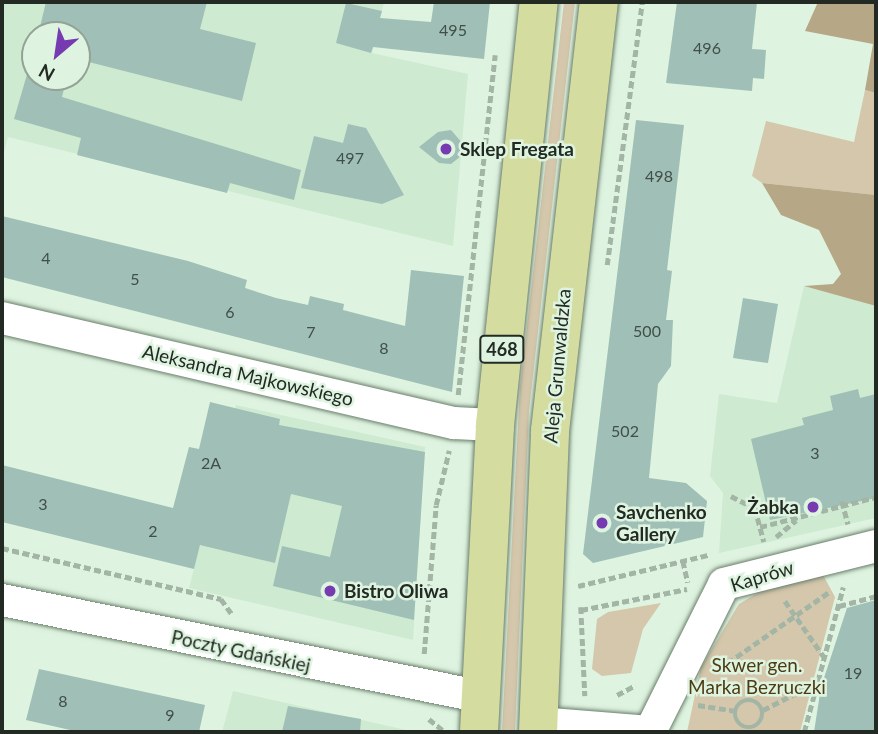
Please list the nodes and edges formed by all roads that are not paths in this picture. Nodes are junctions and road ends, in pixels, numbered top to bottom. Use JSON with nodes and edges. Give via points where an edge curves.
{"nodes":[{"id":1,"x":540,"y":2,"type":"edge"},
{"id":2,"x":599,"y":2,"type":"edge"},
{"id":3,"x":2,"y":318,"type":"edge"},
{"id":4,"x":495,"y":425,"type":"junction"},
{"id":5,"x":876,"y":546,"type":"edge"},
{"id":6,"x":2,"y":600,"type":"edge"},
{"id":7,"x":480,"y":715,"type":"edge"},
{"id":8,"x":538,"y":727,"type":"edge"},
{"id":9,"x":650,"y":732,"type":"edge"}],
"edges":[{"from":1,"to":4,"type":"main road","number":"468"},
{"from":2,"to":8,"type":"main road","name":"Aleja Grunwaldzka","via":[[550,431]]},
{"from":3,"to":4,"type":"street","name":"Aleksandra Majkowskiego","via":[[454,424]]},
{"from":4,"to":7,"type":"main road","number":"468"},
{"from":5,"to":9,"type":"street","name":"Kaprów","via":[[724,584]]},
{"from":6,"to":7,"type":"street","name":"Poczty Gdańskiej"},
{"from":8,"to":9,"type":"street"}]}
